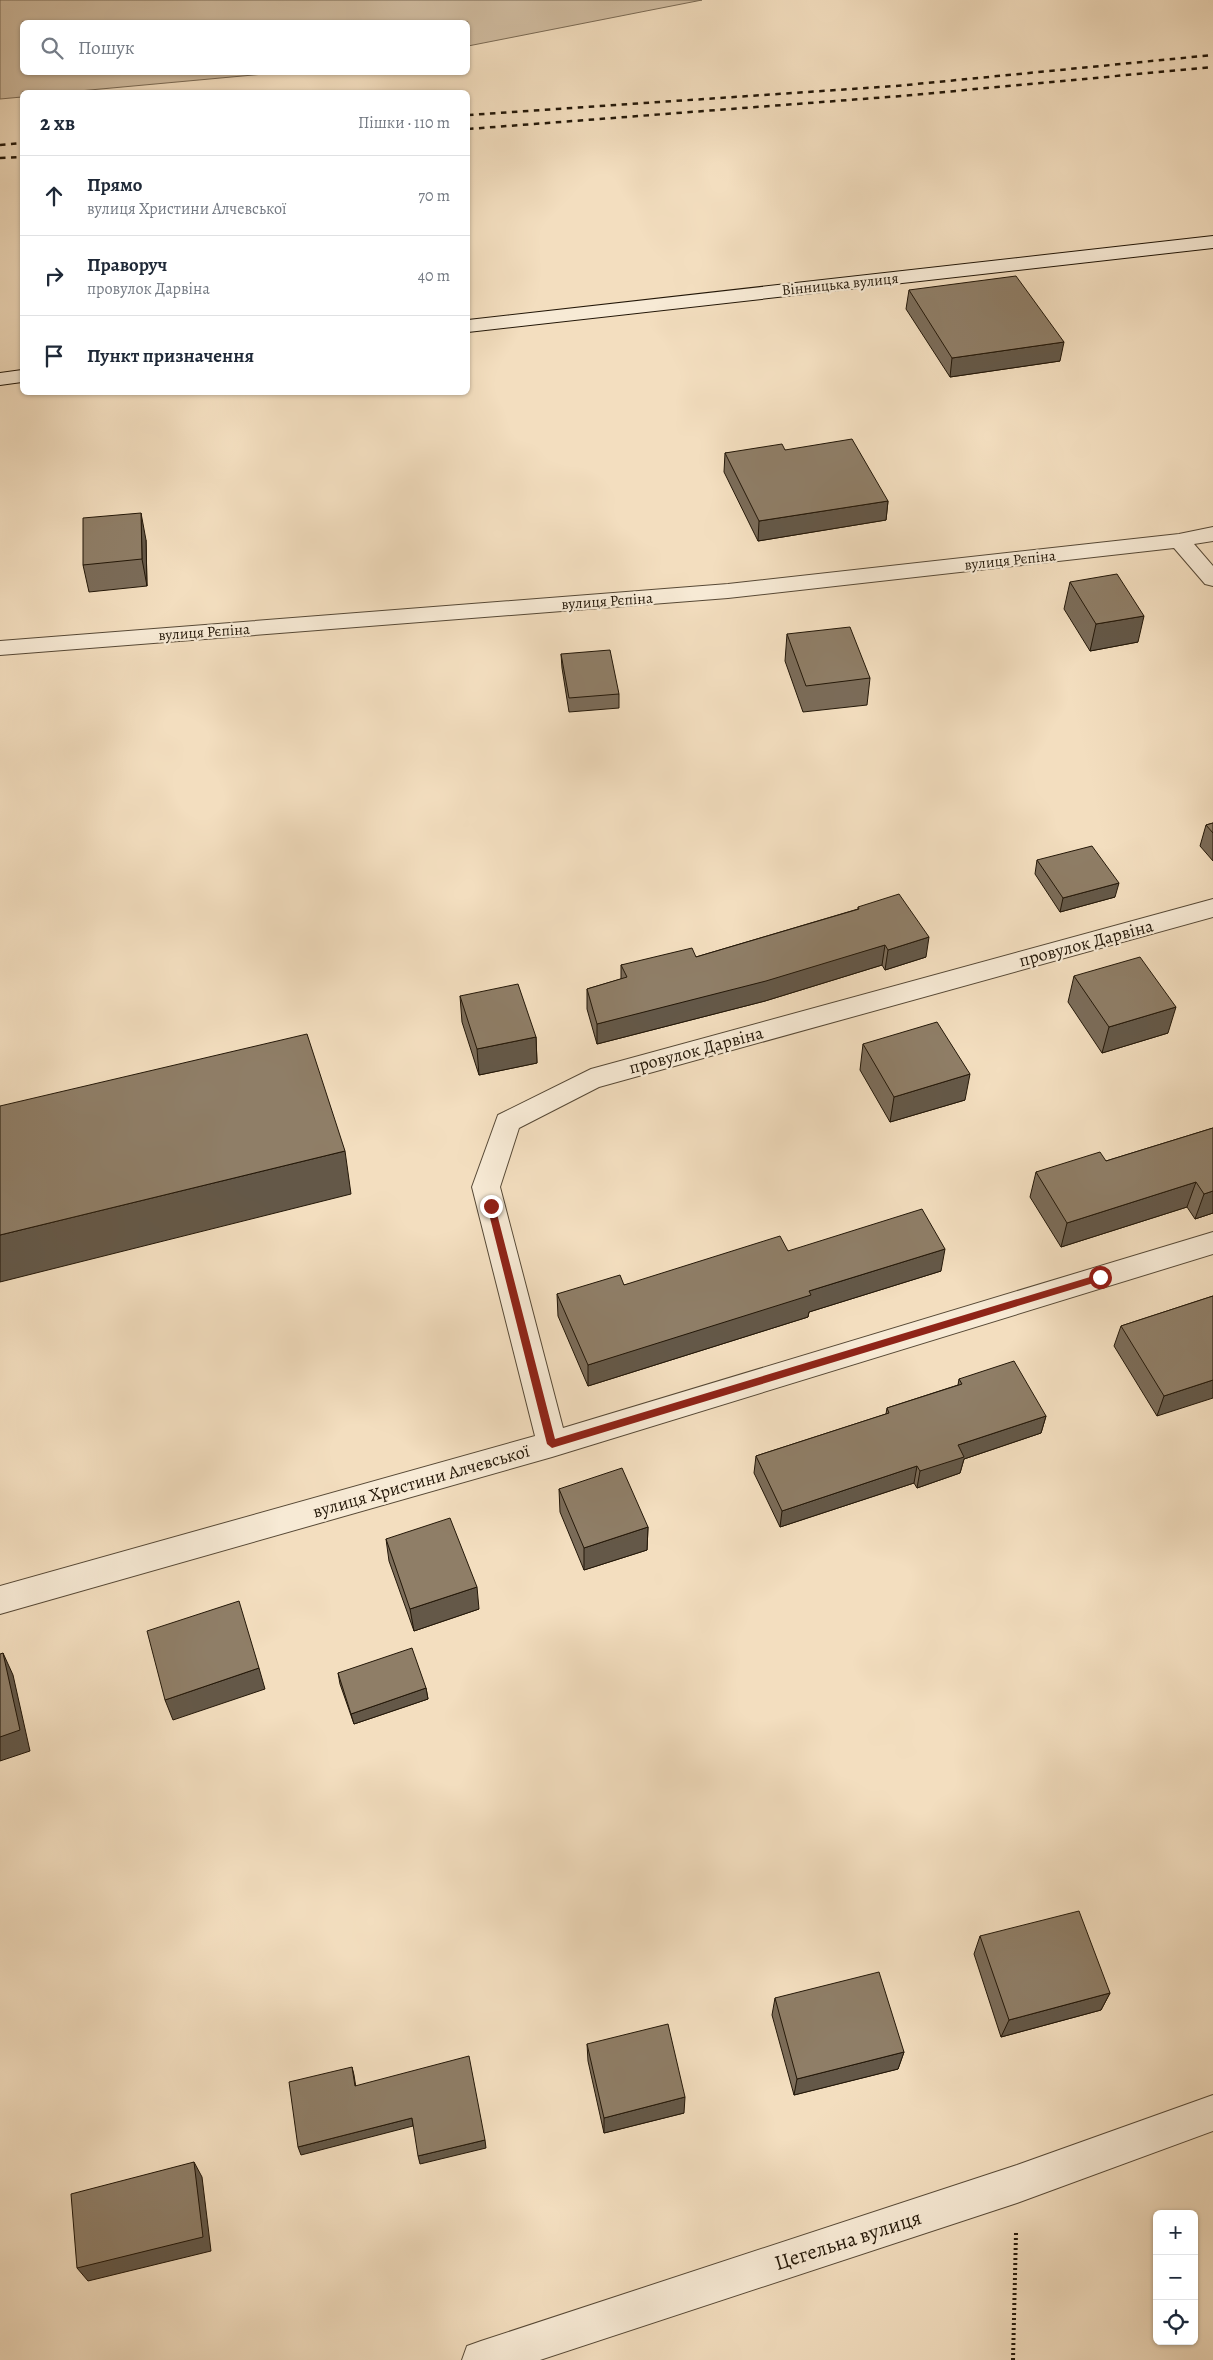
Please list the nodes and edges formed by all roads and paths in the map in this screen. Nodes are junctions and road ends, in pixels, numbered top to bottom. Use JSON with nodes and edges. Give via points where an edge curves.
{"nodes":[{"id":1,"x":1213,"y":242,"type":"edge"},
{"id":2,"x":470,"y":326,"type":"edge"},
{"id":3,"x":20,"y":376,"type":"edge"},
{"id":4,"x":0,"y":379,"type":"edge"},
{"id":5,"x":1213,"y":534,"type":"edge"},
{"id":6,"x":1180,"y":540,"type":"junction"},
{"id":7,"x":1213,"y":579,"type":"edge"},
{"id":8,"x":0,"y":648,"type":"edge"},
{"id":9,"x":1213,"y":908,"type":"edge"},
{"id":10,"x":1213,"y":1243,"type":"edge"},
{"id":11,"x":552,"y":1444,"type":"junction"},
{"id":12,"x":0,"y":1600,"type":"edge"},
{"id":13,"x":1213,"y":2113,"type":"edge"},
{"id":14,"x":1018,"y":2184,"type":"junction"},
{"id":15,"x":481,"y":2360,"type":"edge"},
{"id":16,"x":1013,"y":2360,"type":"edge"}],
"edges":[{"from":1,"to":2,"type":"street","name":"Вінницька вулиця"},
{"from":3,"to":4,"type":"street"},
{"from":5,"to":6,"type":"street","name":"вулиця Рєпіна"},
{"from":6,"to":7,"type":"street"},
{"from":6,"to":8,"type":"street","name":"вулиця Рєпіна","via":[[728,591]]},
{"from":9,"to":11,"type":"street","name":"провулок Дарвіна","via":[[591,1079],[508,1122],[486,1188]]},
{"from":10,"to":11,"type":"street","name":"вулиця Христини Алчевської"},
{"from":11,"to":12,"type":"street","name":"вулиця Христини Алчевської"},
{"from":13,"to":14,"type":"street","name":"Цегельна вулиця"},
{"from":14,"to":15,"type":"street","name":"Цегельна вулиця"},
{"from":14,"to":16,"type":"path"}]}
